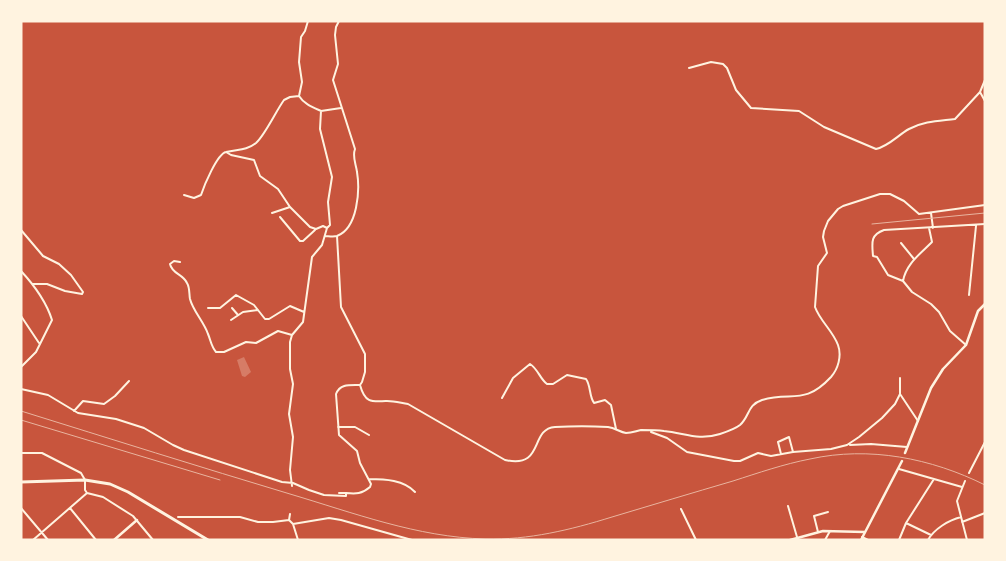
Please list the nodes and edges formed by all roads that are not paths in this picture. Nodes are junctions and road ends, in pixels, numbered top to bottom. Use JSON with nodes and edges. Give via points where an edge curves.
{"nodes":[{"id":1,"x":308,"y":21,"type":"edge"},
{"id":2,"x":339,"y":21,"type":"edge"},
{"id":3,"x":689,"y":68,"type":"dead end"},
{"id":4,"x":985,"y":80,"type":"edge"},
{"id":5,"x":980,"y":92,"type":"junction"},
{"id":6,"x":299,"y":96,"type":"junction"},
{"id":7,"x":985,"y":101,"type":"edge"},
{"id":8,"x":341,"y":108,"type":"junction"},
{"id":9,"x":320,"y":111,"type":"junction"},
{"id":10,"x":226,"y":152,"type":"junction"},
{"id":11,"x":184,"y":195,"type":"dead end"},
{"id":12,"x":985,"y":205,"type":"edge"},
{"id":13,"x":290,"y":207,"type":"junction"},
{"id":14,"x":931,"y":212,"type":"junction"},
{"id":15,"x":272,"y":213,"type":"dead end"},
{"id":16,"x":280,"y":217,"type":"dead end"},
{"id":17,"x":985,"y":224,"type":"edge"},
{"id":18,"x":976,"y":225,"type":"junction"},
{"id":19,"x":327,"y":228,"type":"junction"},
{"id":20,"x":929,"y":228,"type":"junction"},
{"id":21,"x":933,"y":228,"type":"junction"},
{"id":22,"x":316,"y":229,"type":"junction"},
{"id":23,"x":21,"y":230,"type":"edge"},
{"id":24,"x":325,"y":236,"type":"junction"},
{"id":25,"x":337,"y":236,"type":"junction"},
{"id":26,"x":901,"y":243,"type":"dead end"},
{"id":27,"x":914,"y":259,"type":"junction"},
{"id":28,"x":180,"y":262,"type":"dead end"},
{"id":29,"x":21,"y":271,"type":"edge"},
{"id":30,"x":902,"y":281,"type":"junction"},
{"id":31,"x":33,"y":284,"type":"junction"},
{"id":32,"x":969,"y":295,"type":"dead end"},
{"id":33,"x":985,"y":304,"type":"edge"},
{"id":34,"x":208,"y":308,"type":"dead end"},
{"id":35,"x":232,"y":308,"type":"dead end"},
{"id":36,"x":258,"y":310,"type":"junction"},
{"id":37,"x":304,"y":312,"type":"junction"},
{"id":38,"x":21,"y":316,"type":"edge"},
{"id":39,"x":238,"y":316,"type":"junction"},
{"id":40,"x":21,"y":320,"type":"edge"},
{"id":41,"x":232,"y":320,"type":"dead end"},
{"id":42,"x":26,"y":323,"type":"junction"},
{"id":43,"x":292,"y":335,"type":"junction"},
{"id":44,"x":40,"y":344,"type":"junction"},
{"id":45,"x":966,"y":345,"type":"junction"},
{"id":46,"x":21,"y":367,"type":"edge"},
{"id":47,"x":900,"y":378,"type":"dead end"},
{"id":48,"x":129,"y":381,"type":"dead end"},
{"id":49,"x":360,"y":385,"type":"junction"},
{"id":50,"x":21,"y":389,"type":"edge"},
{"id":51,"x":900,"y":394,"type":"junction"},
{"id":52,"x":502,"y":398,"type":"dead end"},
{"id":53,"x":74,"y":411,"type":"junction"},
{"id":54,"x":918,"y":421,"type":"junction"},
{"id":55,"x":338,"y":427,"type":"junction"},
{"id":56,"x":616,"y":430,"type":"junction"},
{"id":57,"x":648,"y":430,"type":"junction"},
{"id":58,"x":370,"y":435,"type":"dead end"},
{"id":59,"x":985,"y":442,"type":"edge"},
{"id":60,"x":847,"y":445,"type":"junction"},
{"id":61,"x":907,"y":447,"type":"junction"},
{"id":62,"x":793,"y":452,"type":"junction"},
{"id":63,"x":21,"y":453,"type":"edge"},
{"id":64,"x":905,"y":453,"type":"dead end"},
{"id":65,"x":782,"y":454,"type":"junction"},
{"id":66,"x":902,"y":461,"type":"dead end"},
{"id":67,"x":899,"y":469,"type":"junction"},
{"id":68,"x":969,"y":473,"type":"dead end"},
{"id":69,"x":369,"y":479,"type":"junction"},
{"id":70,"x":934,"y":479,"type":"junction"},
{"id":71,"x":85,"y":480,"type":"junction"},
{"id":72,"x":965,"y":481,"type":"dead end"},
{"id":73,"x":21,"y":482,"type":"edge"},
{"id":74,"x":292,"y":485,"type":"junction"},
{"id":75,"x":962,"y":487,"type":"junction"},
{"id":76,"x":416,"y":492,"type":"dead end"},
{"id":77,"x":88,"y":493,"type":"junction"},
{"id":78,"x":340,"y":493,"type":"dead end"},
{"id":79,"x":346,"y":493,"type":"junction"},
{"id":80,"x":788,"y":506,"type":"dead end"},
{"id":81,"x":21,"y":508,"type":"edge"},
{"id":82,"x":70,"y":508,"type":"junction"},
{"id":83,"x":682,"y":509,"type":"dead end"},
{"id":84,"x":828,"y":512,"type":"dead end"},
{"id":85,"x":985,"y":513,"type":"edge"},
{"id":86,"x":290,"y":514,"type":"dead end"},
{"id":87,"x":178,"y":517,"type":"dead end"},
{"id":88,"x":961,"y":517,"type":"junction"},
{"id":89,"x":137,"y":520,"type":"junction"},
{"id":90,"x":289,"y":520,"type":"junction"},
{"id":91,"x":962,"y":522,"type":"junction"},
{"id":92,"x":293,"y":524,"type":"junction"},
{"id":93,"x":906,"y":524,"type":"junction"},
{"id":94,"x":830,"y":531,"type":"junction"},
{"id":95,"x":42,"y":532,"type":"junction"},
{"id":96,"x":818,"y":532,"type":"junction"},
{"id":97,"x":865,"y":532,"type":"junction"},
{"id":98,"x":931,"y":535,"type":"junction"},
{"id":99,"x":797,"y":538,"type":"junction"},
{"id":100,"x":862,"y":538,"type":"edge"},
{"id":101,"x":33,"y":540,"type":"edge"},
{"id":102,"x":48,"y":540,"type":"edge"},
{"id":103,"x":96,"y":540,"type":"edge"},
{"id":104,"x":114,"y":540,"type":"edge"},
{"id":105,"x":153,"y":540,"type":"edge"},
{"id":106,"x":208,"y":540,"type":"edge"},
{"id":107,"x":298,"y":540,"type":"edge"},
{"id":108,"x":412,"y":540,"type":"edge"},
{"id":109,"x":696,"y":540,"type":"edge"},
{"id":110,"x":790,"y":540,"type":"edge"},
{"id":111,"x":825,"y":540,"type":"edge"},
{"id":112,"x":868,"y":540,"type":"edge"},
{"id":113,"x":900,"y":540,"type":"edge"},
{"id":114,"x":928,"y":540,"type":"edge"},
{"id":115,"x":967,"y":540,"type":"edge"}],
"edges":[{"from":1,"to":6,"type":"street","via":[[301,37],[299,62],[302,82]]},
{"from":2,"to":8,"type":"street","via":[[335,41],[338,64],[333,80]]},
{"from":3,"to":5,"type":"street","via":[[711,62],[723,64],[736,90],[751,108],[799,111],[824,127],[876,149],[926,121],[955,119]]},
{"from":4,"to":5,"type":"street"},
{"from":5,"to":7,"type":"street"},
{"from":6,"to":9,"type":"street"},
{"from":6,"to":10,"type":"street","via":[[284,100],[254,144],[243,150]]},
{"from":8,"to":9,"type":"street"},
{"from":8,"to":25,"type":"street","via":[[354,149],[358,194],[357,208],[349,224]]},
{"from":9,"to":19,"type":"street","via":[[320,129],[332,177],[328,202],[330,225]]},
{"from":10,"to":11,"type":"street","via":[[207,179],[201,195],[194,198]]},
{"from":10,"to":13,"type":"street","via":[[254,160],[260,176],[278,189]]},
{"from":12,"to":14,"type":"street"},
{"from":13,"to":15,"type":"street"},
{"from":13,"to":22,"type":"street"},
{"from":14,"to":21,"type":"street"},
{"from":14,"to":57,"type":"street","via":[[916,213],[895,196],[880,194],[843,206],[828,221],[823,237],[827,253],[818,266],[815,307],[839,348],[838,367],[821,388],[795,397],[756,402],[740,425],[705,438]]},
{"from":16,"to":22,"type":"street","via":[[300,241]]},
{"from":17,"to":18,"type":"street"},
{"from":18,"to":21,"type":"street"},
{"from":18,"to":32,"type":"street"},
{"from":19,"to":22,"type":"street"},
{"from":19,"to":24,"type":"street"},
{"from":20,"to":21,"type":"street"},
{"from":20,"to":27,"type":"street","via":[[932,242]]},
{"from":20,"to":30,"type":"street","via":[[884,230],[872,240],[873,256],[877,257],[888,275]]},
{"from":23,"to":31,"type":"street","via":[[43,256],[71,275],[83,292]]},
{"from":24,"to":25,"type":"street"},
{"from":24,"to":37,"type":"street","via":[[312,257]]},
{"from":25,"to":49,"type":"street","via":[[340,307],[365,354],[365,372]]},
{"from":26,"to":27,"type":"street"},
{"from":27,"to":30,"type":"street","via":[[904,272]]},
{"from":28,"to":43,"type":"street","via":[[174,261],[171,268],[187,282],[192,304],[216,352],[224,352],[246,342],[256,343],[278,332]]},
{"from":29,"to":31,"type":"street"},
{"from":30,"to":45,"type":"street","via":[[912,292],[932,304],[950,331]]},
{"from":31,"to":44,"type":"street","via":[[52,320]]},
{"from":33,"to":45,"type":"street","via":[[978,311]]},
{"from":34,"to":36,"type":"street","via":[[220,308],[236,295]]},
{"from":35,"to":39,"type":"street"},
{"from":36,"to":37,"type":"street","via":[[265,319],[290,306]]},
{"from":36,"to":39,"type":"street"},
{"from":37,"to":43,"type":"street","via":[[302,322]]},
{"from":38,"to":42,"type":"street"},
{"from":39,"to":41,"type":"street"},
{"from":40,"to":42,"type":"street"},
{"from":42,"to":44,"type":"street"},
{"from":43,"to":74,"type":"street","via":[[289,352],[293,384],[289,414],[293,436]]},
{"from":44,"to":46,"type":"street"},
{"from":45,"to":54,"type":"street","via":[[931,388]]},
{"from":47,"to":51,"type":"street"},
{"from":48,"to":53,"type":"street","via":[[104,404],[83,401]]},
{"from":49,"to":55,"type":"street","via":[[342,386],[337,390]]},
{"from":49,"to":56,"type":"street","via":[[365,397],[372,402],[408,404],[512,462],[533,454],[542,434],[552,428],[610,427]]},
{"from":50,"to":53,"type":"street","via":[[48,395]]},
{"from":51,"to":54,"type":"street"},
{"from":51,"to":60,"type":"street","via":[[890,411]]},
{"from":52,"to":56,"type":"street","via":[[513,378],[530,364],[547,384],[567,375],[586,379],[594,403],[602,399],[611,405]]},
{"from":53,"to":74,"type":"street","via":[[129,422],[184,450]]},
{"from":54,"to":61,"type":"street"},
{"from":55,"to":58,"type":"street","via":[[355,427]]},
{"from":55,"to":69,"type":"street","via":[[339,436],[357,451]]},
{"from":56,"to":57,"type":"street"},
{"from":57,"to":65,"type":"street","via":[[687,452],[734,461],[758,453]]},
{"from":59,"to":68,"type":"street"},
{"from":60,"to":61,"type":"street"},
{"from":60,"to":62,"type":"street"},
{"from":61,"to":64,"type":"street"},
{"from":62,"to":65,"type":"street"},
{"from":62,"to":65,"type":"street","via":[[789,437],[778,442]]},
{"from":63,"to":71,"type":"street","via":[[42,453],[80,473]]},
{"from":66,"to":67,"type":"street"},
{"from":67,"to":70,"type":"street"},
{"from":67,"to":97,"type":"street"},
{"from":69,"to":76,"type":"street","via":[[387,479],[410,486]]},
{"from":69,"to":79,"type":"street","via":[[370,487],[363,493]]},
{"from":70,"to":75,"type":"street"},
{"from":70,"to":93,"type":"street"},
{"from":71,"to":73,"type":"main road"},
{"from":71,"to":77,"type":"street"},
{"from":71,"to":106,"type":"main road","via":[[120,488]]},
{"from":72,"to":75,"type":"street"},
{"from":74,"to":79,"type":"street","via":[[324,495],[346,496]]},
{"from":75,"to":88,"type":"street","via":[[958,501]]},
{"from":77,"to":82,"type":"street"},
{"from":77,"to":89,"type":"street","via":[[103,497]]},
{"from":78,"to":79,"type":"street"},
{"from":80,"to":99,"type":"street"},
{"from":81,"to":95,"type":"street"},
{"from":82,"to":95,"type":"street"},
{"from":82,"to":103,"type":"street"},
{"from":83,"to":109,"type":"street"},
{"from":84,"to":96,"type":"street","via":[[814,516]]},
{"from":85,"to":91,"type":"street"},
{"from":86,"to":90,"type":"street"},
{"from":87,"to":90,"type":"street","via":[[240,516],[258,522]]},
{"from":88,"to":91,"type":"street"},
{"from":88,"to":98,"type":"street"},
{"from":89,"to":104,"type":"street"},
{"from":89,"to":105,"type":"street"},
{"from":90,"to":92,"type":"street"},
{"from":91,"to":115,"type":"street"},
{"from":92,"to":107,"type":"street"},
{"from":92,"to":108,"type":"street","via":[[329,518]]},
{"from":93,"to":98,"type":"street"},
{"from":93,"to":113,"type":"street"},
{"from":94,"to":96,"type":"street"},
{"from":94,"to":97,"type":"street"},
{"from":94,"to":111,"type":"street"},
{"from":95,"to":101,"type":"street"},
{"from":95,"to":102,"type":"street"},
{"from":96,"to":99,"type":"street"},
{"from":97,"to":100,"type":"street"},
{"from":98,"to":114,"type":"street"},
{"from":99,"to":110,"type":"street"},
{"from":100,"to":112,"type":"street"}]}
